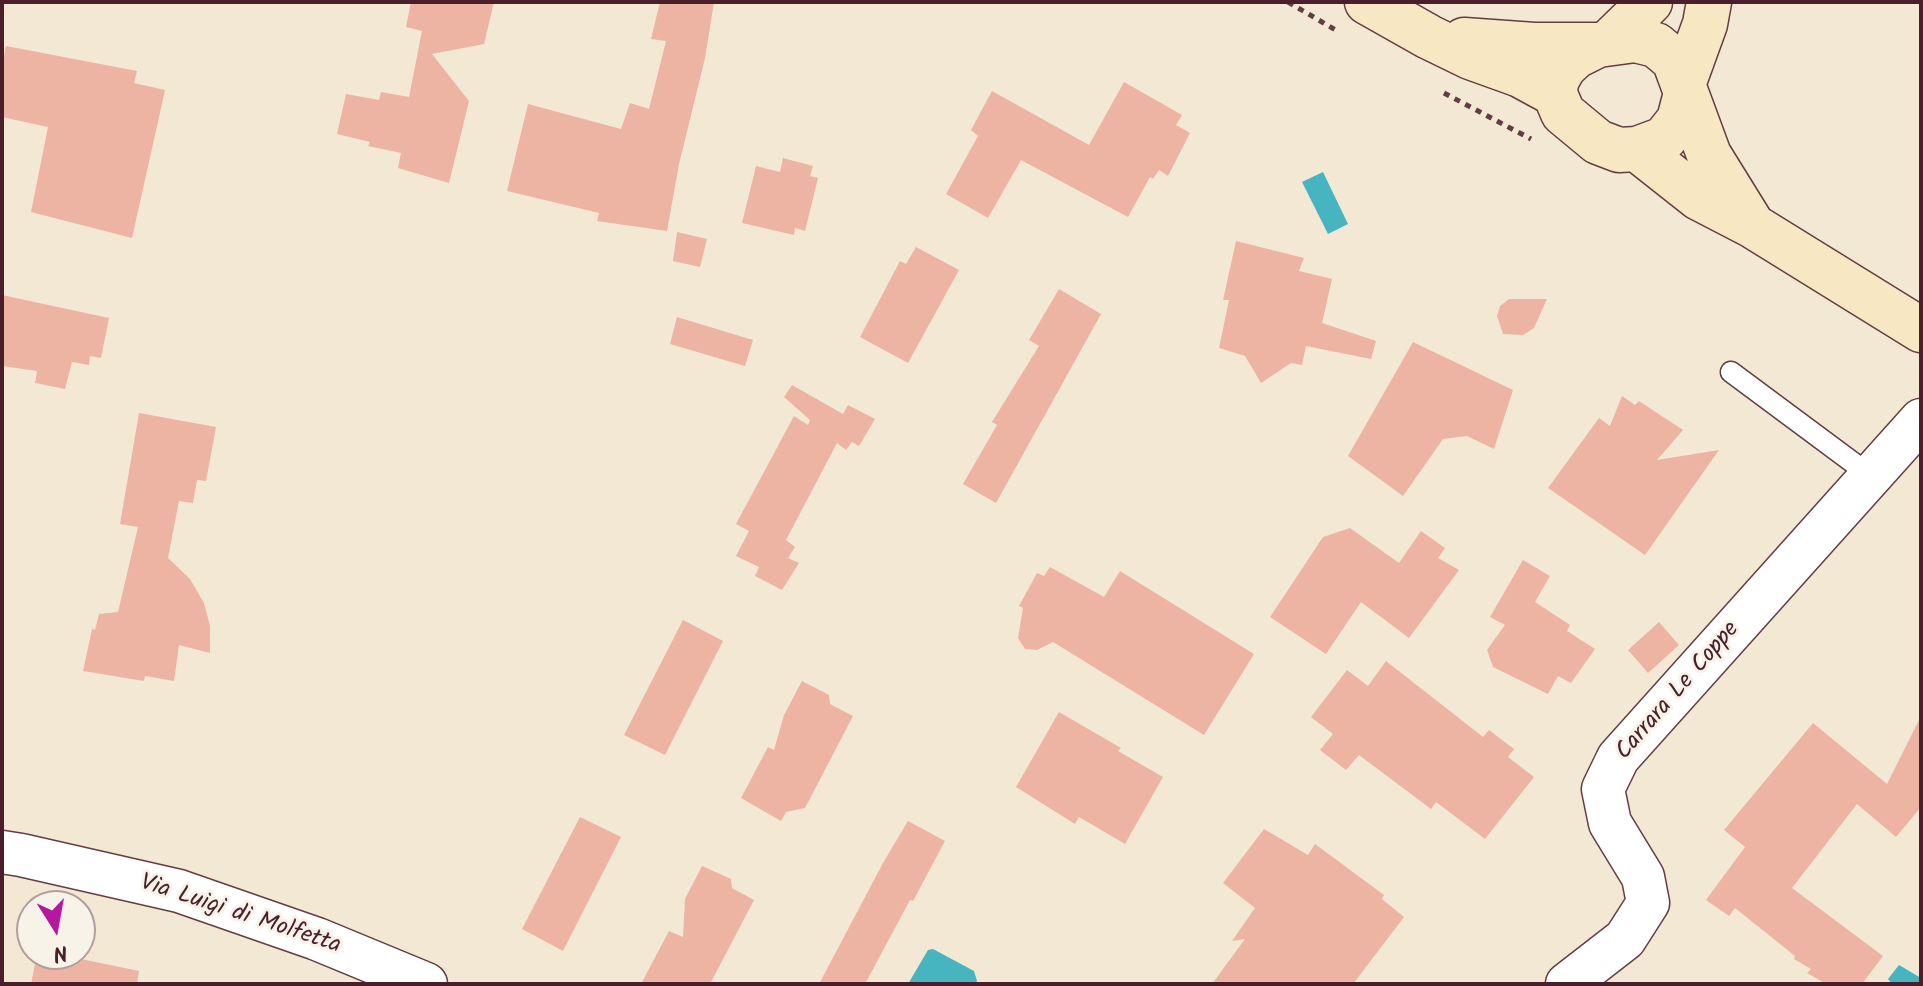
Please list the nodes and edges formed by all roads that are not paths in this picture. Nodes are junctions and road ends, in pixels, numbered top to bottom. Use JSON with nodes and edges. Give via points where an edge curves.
{"nodes":[{"id":1,"x":1367,"y":2,"type":"edge"},
{"id":2,"x":1650,"y":2,"type":"edge"},
{"id":3,"x":1709,"y":2,"type":"edge"},
{"id":4,"x":1429,"y":37,"type":"junction"},
{"id":5,"x":1603,"y":43,"type":"junction"},
{"id":6,"x":1685,"y":89,"type":"junction"},
{"id":7,"x":1555,"y":94,"type":"junction"},
{"id":8,"x":1637,"y":149,"type":"junction"},
{"id":9,"x":1753,"y":226,"type":"junction"},
{"id":10,"x":1921,"y":330,"type":"edge"},
{"id":11,"x":1731,"y":372,"type":"dead end"},
{"id":12,"x":1921,"y":420,"type":"edge"},
{"id":13,"x":1871,"y":476,"type":"junction"},
{"id":14,"x":2,"y":852,"type":"edge"},
{"id":15,"x":426,"y":984,"type":"edge"},
{"id":16,"x":1567,"y":984,"type":"edge"}],
"edges":[{"from":1,"to":4,"type":"main road"},
{"from":2,"to":5,"type":"main road"},
{"from":3,"to":6,"type":"main road"},
{"from":4,"to":5,"type":"main road","via":[[1534,45]]},
{"from":4,"to":7,"type":"main road"},
{"from":5,"to":6,"type":"main road","via":[[1635,40],[1656,45],[1674,60]]},
{"from":5,"to":7,"type":"main road","via":[[1564,67]]},
{"from":6,"to":8,"type":"main road","via":[[1679,120],[1664,139]]},
{"from":6,"to":9,"type":"main road","via":[[1709,155]]},
{"from":7,"to":8,"type":"main road","via":[[1563,113],[1598,142],[1619,150]]},
{"from":8,"to":9,"type":"main road","via":[[1699,198]]},
{"from":9,"to":10,"type":"main road"},
{"from":11,"to":13,"type":"lane"},
{"from":12,"to":13,"type":"street","name":"Carrara Le Coppe"},
{"from":13,"to":16,"type":"street","name":"Carrara Le Coppe","via":[[1618,758],[1603,789],[1610,823],[1643,877],[1648,903],[1625,939]]},
{"from":14,"to":15,"type":"street","name":"Via Luigi di Molfetta","via":[[179,891]]}]}
